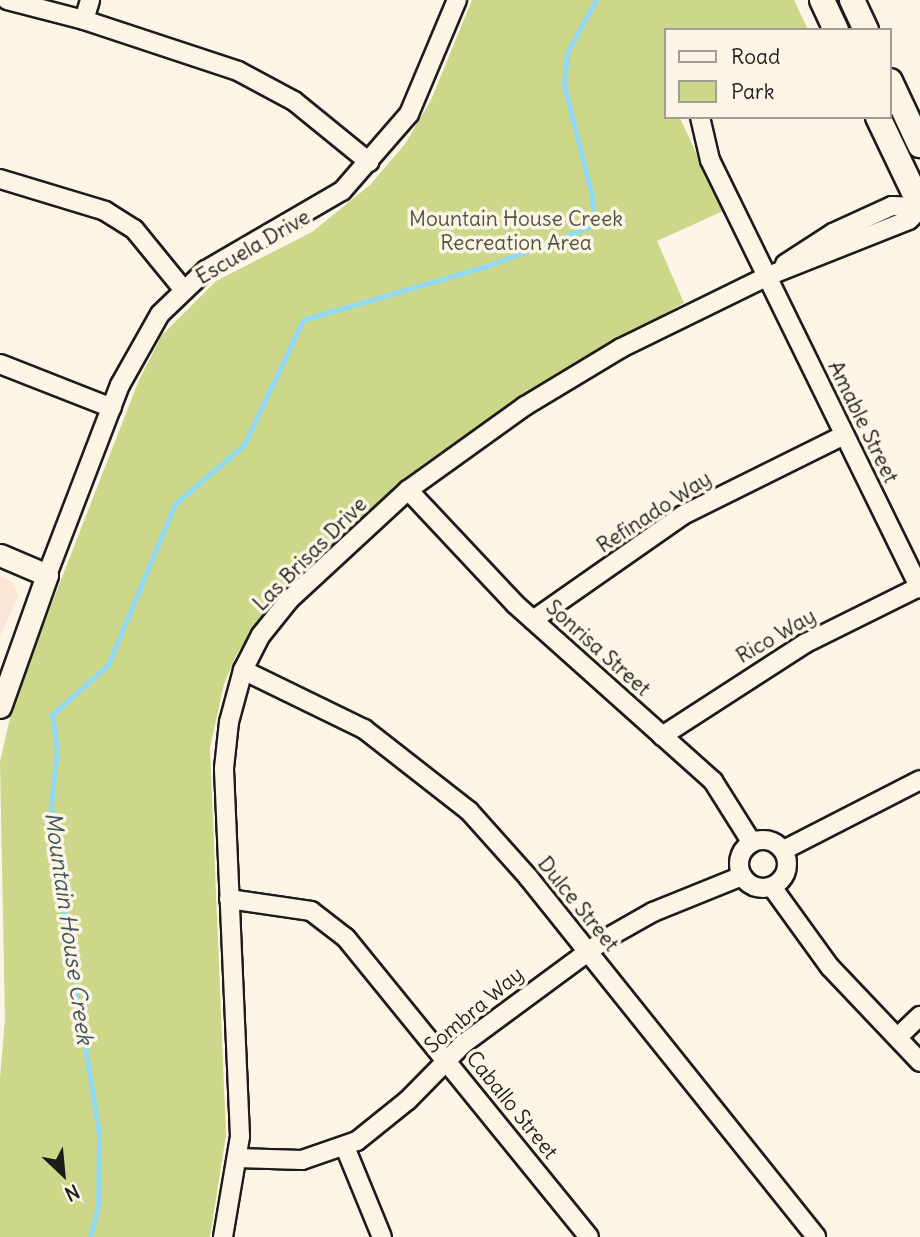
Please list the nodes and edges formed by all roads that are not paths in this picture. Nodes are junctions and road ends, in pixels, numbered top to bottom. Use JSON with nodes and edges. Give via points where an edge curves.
{"nodes":[{"id":1,"x":7,"y":0,"type":"edge"},
{"id":2,"x":90,"y":0,"type":"edge"},
{"id":3,"x":457,"y":0,"type":"edge"},
{"id":4,"x":822,"y":0,"type":"edge"},
{"id":5,"x":852,"y":0,"type":"edge"},
{"id":6,"x":85,"y":20,"type":"junction"},
{"id":7,"x":835,"y":28,"type":"edge"},
{"id":8,"x":865,"y":28,"type":"edge"},
{"id":9,"x":892,"y":85,"type":"edge"},
{"id":10,"x":700,"y":119,"type":"edge"},
{"id":11,"x":879,"y":119,"type":"edge"},
{"id":12,"x":920,"y":145,"type":"edge"},
{"id":13,"x":369,"y":162,"type":"junction"},
{"id":14,"x":0,"y":179,"type":"edge"},
{"id":15,"x":920,"y":207,"type":"edge"},
{"id":16,"x":768,"y":276,"type":"junction"},
{"id":17,"x":183,"y":289,"type":"junction"},
{"id":18,"x":0,"y":365,"type":"edge"},
{"id":19,"x":111,"y":408,"type":"junction"},
{"id":20,"x":844,"y":435,"type":"junction"},
{"id":21,"x":408,"y":490,"type":"junction"},
{"id":22,"x":0,"y":555,"type":"edge"},
{"id":23,"x":47,"y":575,"type":"junction"},
{"id":24,"x":920,"y":587,"type":"edge"},
{"id":25,"x":533,"y":620,"type":"junction"},
{"id":26,"x":243,"y":670,"type":"junction"},
{"id":27,"x":0,"y":707,"type":"edge"},
{"id":28,"x":662,"y":736,"type":"junction"},
{"id":29,"x":920,"y":780,"type":"edge"},
{"id":30,"x":752,"y":843,"type":"junction"},
{"id":31,"x":783,"y":850,"type":"junction"},
{"id":32,"x":742,"y":876,"type":"junction"},
{"id":33,"x":772,"y":887,"type":"junction"},
{"id":34,"x":229,"y":900,"type":"junction"},
{"id":35,"x":587,"y":952,"type":"junction"},
{"id":36,"x":920,"y":1016,"type":"edge"},
{"id":37,"x":899,"y":1036,"type":"junction"},
{"id":38,"x":447,"y":1060,"type":"junction"},
{"id":39,"x":920,"y":1062,"type":"edge"},
{"id":40,"x":345,"y":1147,"type":"junction"},
{"id":41,"x":237,"y":1158,"type":"junction"},
{"id":42,"x":223,"y":1237,"type":"edge"},
{"id":43,"x":382,"y":1237,"type":"edge"},
{"id":44,"x":589,"y":1237,"type":"edge"},
{"id":45,"x":816,"y":1237,"type":"edge"}],
"edges":[{"from":1,"to":6,"type":"street"},
{"from":2,"to":6,"type":"street"},
{"from":3,"to":13,"type":"street","name":"Escuela Drive","via":[[409,114]]},
{"from":4,"to":7,"type":"main road"},
{"from":5,"to":8,"type":"main road"},
{"from":6,"to":13,"type":"street","via":[[238,71],[294,101]]},
{"from":9,"to":12,"type":"main road"},
{"from":10,"to":16,"type":"street","name":"Amable Street","via":[[710,160]]},
{"from":11,"to":15,"type":"main road"},
{"from":13,"to":17,"type":"street","name":"Escuela Drive","via":[[342,191],[313,212],[206,270]]},
{"from":14,"to":17,"type":"street","via":[[105,211],[134,229]]},
{"from":15,"to":16,"type":"street","name":"Las Brisas Drive","via":[[892,206],[833,233]]},
{"from":16,"to":20,"type":"street","name":"Amable Street"},
{"from":16,"to":21,"type":"street","name":"Las Brisas Drive","via":[[621,348],[525,406]]},
{"from":17,"to":19,"type":"street","name":"Escuela Drive","via":[[138,348]]},
{"from":18,"to":19,"type":"street"},
{"from":19,"to":23,"type":"street","name":"Escuela Drive"},
{"from":20,"to":24,"type":"street","name":"Amable Street"},
{"from":20,"to":25,"type":"street","name":"Refinado Way","via":[[683,515]]},
{"from":21,"to":25,"type":"street","name":"Sonrisa Street"},
{"from":21,"to":26,"type":"street","name":"Las Brisas Drive","via":[[290,599],[261,635]]},
{"from":22,"to":23,"type":"street"},
{"from":23,"to":27,"type":"street","name":"Escuela Drive"},
{"from":24,"to":28,"type":"street","name":"Rico Way","via":[[806,643]]},
{"from":25,"to":28,"type":"street","name":"Sonrisa Street"},
{"from":26,"to":34,"type":"street","name":"Las Brisas Drive","via":[[229,722],[224,768]]},
{"from":26,"to":35,"type":"street","name":"Dulce Street","via":[[364,729],[440,787],[469,811]]},
{"from":28,"to":30,"type":"street","name":"Sonrisa Street","via":[[713,781]]},
{"from":29,"to":31,"type":"street"},
{"from":30,"to":31,"type":"street","via":[[765,840]]},
{"from":30,"to":32,"type":"street","via":[[741,855]]},
{"from":31,"to":33,"type":"street","via":[[786,872]]},
{"from":32,"to":33,"type":"street","via":[[754,887]]},
{"from":32,"to":35,"type":"street","name":"Sombra Way","via":[[653,912]]},
{"from":33,"to":37,"type":"street","via":[[830,967]]},
{"from":34,"to":38,"type":"street","name":"Caballo Street","via":[[297,907],[326,922],[346,937]]},
{"from":34,"to":41,"type":"street","name":"Las Brisas Drive","via":[[240,1136]]},
{"from":35,"to":38,"type":"street","name":"Sombra Way","via":[[507,1008]]},
{"from":35,"to":45,"type":"street","name":"Dulce Street"},
{"from":36,"to":37,"type":"street"},
{"from":37,"to":39,"type":"street"},
{"from":38,"to":40,"type":"street","name":"Sombra Way","via":[[376,1129]]},
{"from":38,"to":44,"type":"street","name":"Caballo Street"},
{"from":40,"to":41,"type":"street","name":"Sombra Way","via":[[302,1160]]},
{"from":40,"to":43,"type":"street"},
{"from":41,"to":42,"type":"street","name":"Las Brisas Drive"}]}
